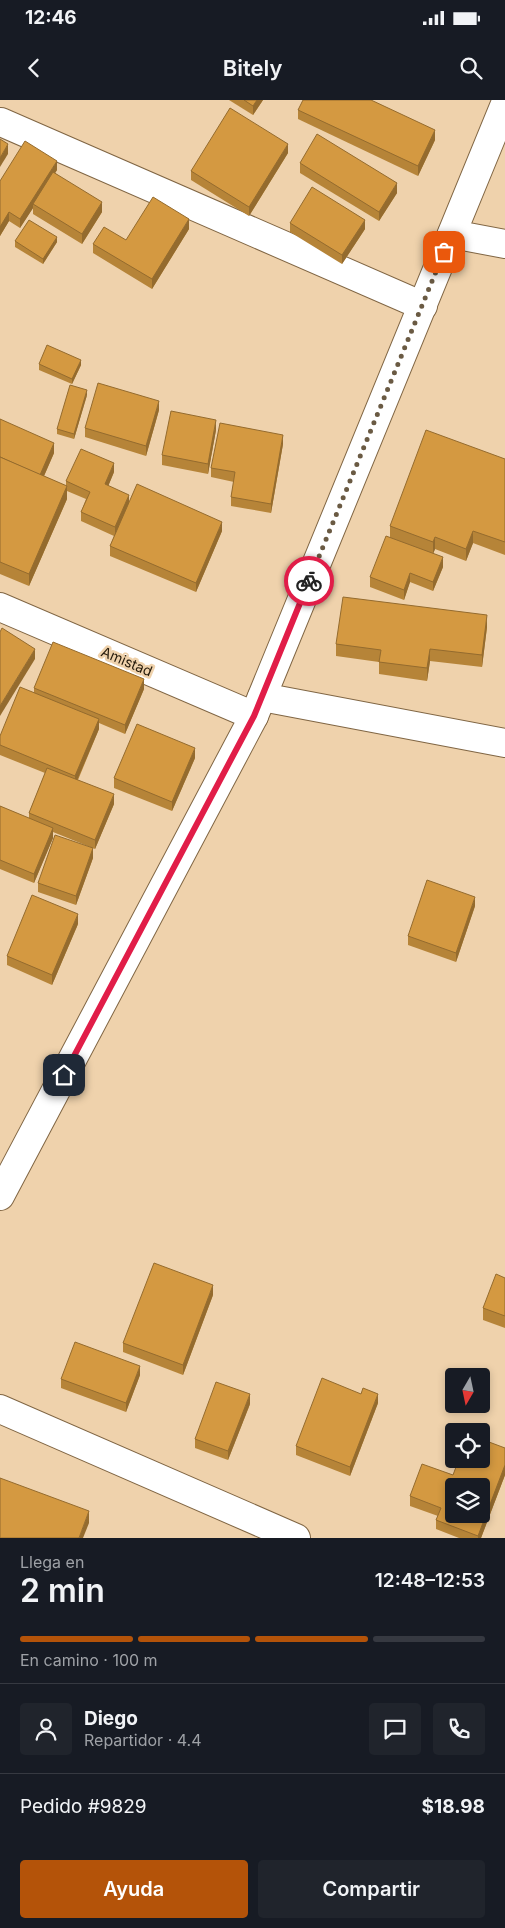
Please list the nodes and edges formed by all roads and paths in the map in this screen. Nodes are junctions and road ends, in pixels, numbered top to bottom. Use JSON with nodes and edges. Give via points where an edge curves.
{"nodes":[{"id":1,"x":505,"y":104,"type":"edge"},
{"id":2,"x":1,"y":122,"type":"dead end"},
{"id":3,"x":452,"y":234,"type":"junction"},
{"id":4,"x":505,"y":244,"type":"edge"},
{"id":5,"x":423,"y":306,"type":"junction"},
{"id":6,"x":0,"y":607,"type":"edge"},
{"id":7,"x":258,"y":707,"type":"junction"},
{"id":8,"x":505,"y":743,"type":"edge"},
{"id":9,"x":0,"y":1196,"type":"edge"},
{"id":10,"x":0,"y":1409,"type":"edge"},
{"id":11,"x":296,"y":1538,"type":"edge"}],
"edges":[{"from":1,"to":3,"type":"street"},
{"from":2,"to":5,"type":"street"},
{"from":3,"to":4,"type":"street"},
{"from":3,"to":5,"type":"street"},
{"from":5,"to":7,"type":"street"},
{"from":6,"to":7,"type":"street","name":"Amistad"},
{"from":7,"to":8,"type":"street","name":"Amistad"},
{"from":7,"to":9,"type":"street"},
{"from":10,"to":11,"type":"street"}]}
